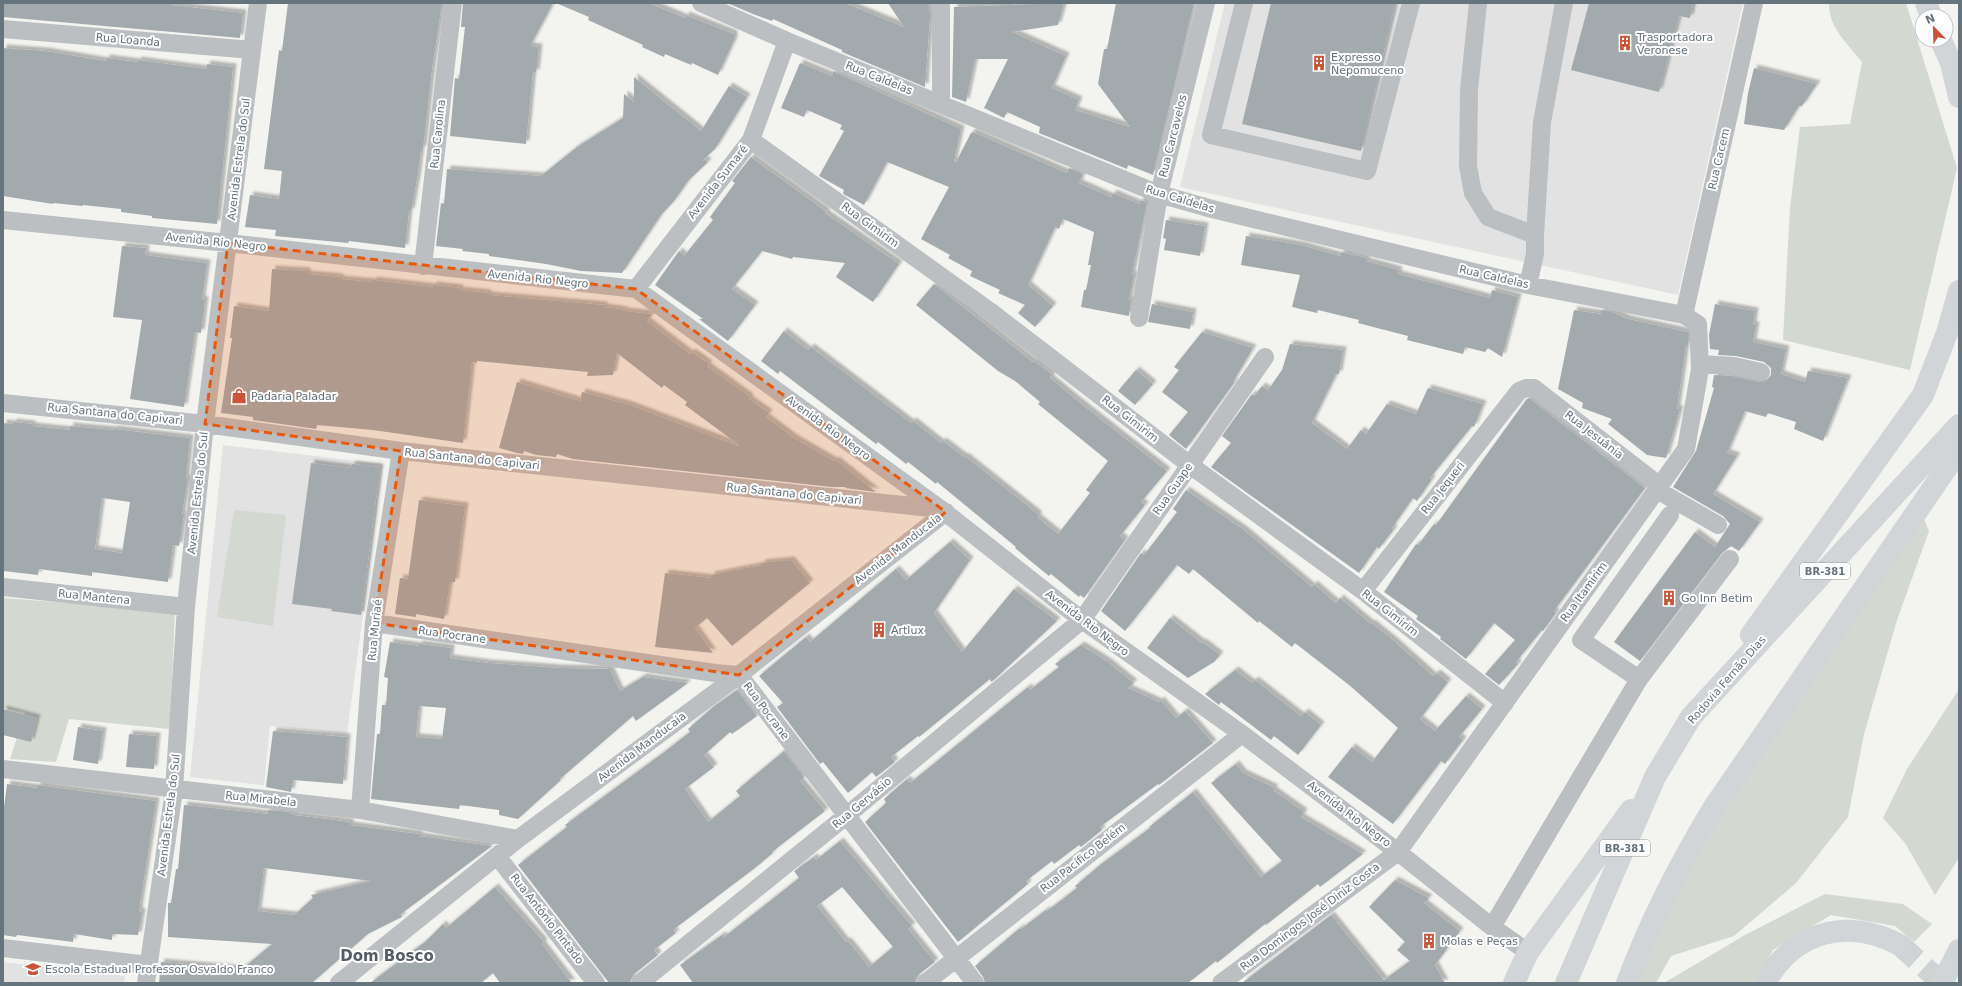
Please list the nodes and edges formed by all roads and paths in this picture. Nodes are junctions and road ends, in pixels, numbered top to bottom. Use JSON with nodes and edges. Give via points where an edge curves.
{"nodes":[{"id":1,"x":258,"y":3,"type":"edge"},
{"id":2,"x":453,"y":3,"type":"edge"},
{"id":3,"x":701,"y":3,"type":"edge"},
{"id":4,"x":942,"y":3,"type":"edge"},
{"id":5,"x":1206,"y":3,"type":"edge"},
{"id":6,"x":1244,"y":3,"type":"edge"},
{"id":7,"x":1411,"y":3,"type":"edge"},
{"id":8,"x":1478,"y":3,"type":"edge"},
{"id":9,"x":1564,"y":3,"type":"edge"},
{"id":10,"x":1754,"y":3,"type":"edge"},
{"id":11,"x":3,"y":29,"type":"edge"},
{"id":12,"x":787,"y":41,"type":"junction"},
{"id":13,"x":1944,"y":48,"type":"edge"},
{"id":14,"x":252,"y":50,"type":"junction"},
{"id":15,"x":1959,"y":97,"type":"edge"},
{"id":16,"x":941,"y":103,"type":"junction"},
{"id":17,"x":751,"y":140,"type":"junction"},
{"id":18,"x":1159,"y":194,"type":"junction"},
{"id":19,"x":3,"y":220,"type":"edge"},
{"id":20,"x":1535,"y":235,"type":"junction"},
{"id":21,"x":228,"y":242,"type":"junction"},
{"id":22,"x":423,"y":266,"type":"junction"},
{"id":23,"x":1528,"y":285,"type":"junction"},
{"id":24,"x":636,"y":290,"type":"junction"},
{"id":25,"x":1959,"y":291,"type":"edge"},
{"id":26,"x":1684,"y":315,"type":"junction"},
{"id":27,"x":1139,"y":318,"type":"dead end"},
{"id":28,"x":1266,"y":357,"type":"dead end"},
{"id":29,"x":1700,"y":364,"type":"junction"},
{"id":30,"x":1761,"y":372,"type":"dead end"},
{"id":31,"x":1526,"y":388,"type":"joint"},
{"id":32,"x":3,"y":403,"type":"edge"},
{"id":33,"x":205,"y":424,"type":"junction"},
{"id":34,"x":1959,"y":425,"type":"edge"},
{"id":35,"x":1959,"y":450,"type":"edge"},
{"id":36,"x":401,"y":451,"type":"junction"},
{"id":37,"x":1190,"y":465,"type":"junction"},
{"id":38,"x":1659,"y":488,"type":"junction"},
{"id":39,"x":944,"y":511,"type":"junction"},
{"id":40,"x":1670,"y":515,"type":"dead end"},
{"id":41,"x":1718,"y":525,"type":"dead end"},
{"id":42,"x":1730,"y":559,"type":"dead end"},
{"id":43,"x":3,"y":587,"type":"edge"},
{"id":44,"x":1363,"y":591,"type":"junction"},
{"id":45,"x":186,"y":606,"type":"junction"},
{"id":46,"x":1082,"y":620,"type":"junction"},
{"id":47,"x":374,"y":623,"type":"junction"},
{"id":48,"x":739,"y":675,"type":"junction"},
{"id":49,"x":1639,"y":679,"type":"junction"},
{"id":50,"x":1505,"y":703,"type":"junction"},
{"id":51,"x":1691,"y":717,"type":"junction"},
{"id":52,"x":1242,"y":734,"type":"junction"},
{"id":53,"x":3,"y":769,"type":"edge"},
{"id":54,"x":1655,"y":777,"type":"junction"},
{"id":55,"x":174,"y":790,"type":"junction"},
{"id":56,"x":360,"y":810,"type":"junction"},
{"id":57,"x":846,"y":816,"type":"junction"},
{"id":58,"x":518,"y":840,"type":"junction"},
{"id":59,"x":1398,"y":852,"type":"junction"},
{"id":60,"x":497,"y":856,"type":"junction"},
{"id":61,"x":1492,"y":926,"type":"junction"},
{"id":62,"x":1900,"y":945,"type":"tunnel mouth"},
{"id":63,"x":3,"y":948,"type":"edge"},
{"id":64,"x":1959,"y":950,"type":"edge"},
{"id":65,"x":1528,"y":952,"type":"junction"},
{"id":66,"x":956,"y":958,"type":"junction"},
{"id":67,"x":148,"y":964,"type":"junction"},
{"id":68,"x":146,"y":983,"type":"edge"},
{"id":69,"x":339,"y":983,"type":"edge"},
{"id":70,"x":596,"y":983,"type":"edge"},
{"id":71,"x":640,"y":983,"type":"edge"},
{"id":72,"x":925,"y":983,"type":"edge"},
{"id":73,"x":975,"y":983,"type":"edge"},
{"id":74,"x":1221,"y":983,"type":"edge"},
{"id":75,"x":1514,"y":983,"type":"edge"},
{"id":76,"x":1566,"y":983,"type":"edge"},
{"id":77,"x":1627,"y":983,"type":"edge"},
{"id":78,"x":1765,"y":983,"type":"edge"},
{"id":79,"x":1942,"y":983,"type":"edge"}],
"edges":[{"from":1,"to":14,"type":"street","name":"Avenida Estrela do Sul"},
{"from":2,"to":22,"type":"street","name":"Rua Carolina"},
{"from":3,"to":12,"type":"street","name":"Rua Caldelas"},
{"from":4,"to":16,"type":"street"},
{"from":5,"to":18,"type":"street","name":"Rua Carcavelos"},
{"from":6,"to":7,"type":"street","via":[[1211,135],[1368,171]]},
{"from":8,"to":20,"type":"street","via":[[1469,90],[1468,166],[1473,193],[1488,217]]},
{"from":9,"to":20,"type":"street","via":[[1542,122]]},
{"from":10,"to":26,"type":"street","name":"Rua Cacem"},
{"from":11,"to":14,"type":"street","name":"Rua Loanda"},
{"from":12,"to":16,"type":"street","name":"Rua Caldelas"},
{"from":12,"to":17,"type":"street","name":"Avenida Sumaré"},
{"from":13,"to":15,"type":"main road"},
{"from":14,"to":21,"type":"street","name":"Avenida Estrela do Sul"},
{"from":16,"to":18,"type":"street","name":"Rua Caldelas"},
{"from":17,"to":24,"type":"street","name":"Avenida Sumaré"},
{"from":17,"to":37,"type":"street","name":"Rua Gimirim","via":[[991,312]]},
{"from":18,"to":23,"type":"street","name":"Rua Caldelas"},
{"from":18,"to":27,"type":"street","name":"Rua Carcavelos"},
{"from":19,"to":21,"type":"street","name":"Avenida Rio Negro"},
{"from":20,"to":23,"type":"street","via":[[1535,254]]},
{"from":21,"to":22,"type":"street","name":"Avenida Rio Negro"},
{"from":21,"to":33,"type":"street","name":"Avenida Estrela do Sul"},
{"from":22,"to":24,"type":"street","name":"Avenida Rio Negro"},
{"from":23,"to":26,"type":"street","name":"Rua Caldelas"},
{"from":24,"to":39,"type":"street","name":"Avenida Rio Negro"},
{"from":25,"to":51,"type":"main road","via":[[1947,333],[1923,395]]},
{"from":26,"to":29,"type":"street","name":"Rua Itamirim","via":[[1698,324]]},
{"from":28,"to":37,"type":"street","name":"Rua Guape"},
{"from":29,"to":30,"type":"street","via":[[1734,366]]},
{"from":29,"to":38,"type":"street","name":"Rua Itamirim","via":[[1696,403],[1686,449]]},
{"from":31,"to":38,"type":"street","name":"Rua Jesuânia","via":[[1534,388]]},
{"from":31,"to":44,"type":"street","name":"Rua Jequeri","via":[[1519,392]]},
{"from":32,"to":33,"type":"street","name":"Rua Santana do Capivari"},
{"from":33,"to":36,"type":"street","name":"Rua Santana do Capivari"},
{"from":33,"to":45,"type":"street","name":"Avenida Estrela do Sul"},
{"from":34,"to":51,"type":"main road","name":"Rodovia Fernão Dias","number":"BR-381"},
{"from":35,"to":77,"type":"main road","via":[[1710,813],[1661,904]]},
{"from":36,"to":39,"type":"street","name":"Rua Santana do Capivari"},
{"from":36,"to":47,"type":"street","name":"Rua Muriaé"},
{"from":37,"to":44,"type":"street","name":"Rua Gimirim"},
{"from":37,"to":46,"type":"street","name":"Rua Guape"},
{"from":38,"to":41,"type":"street","name":"Rua Jesuânia"},
{"from":38,"to":50,"type":"street","name":"Rua Itamirim"},
{"from":39,"to":46,"type":"street","name":"Avenida Rio Negro"},
{"from":39,"to":48,"type":"street","name":"Avenida Manducaia"},
{"from":40,"to":49,"type":"street","via":[[1581,640]]},
{"from":42,"to":49,"type":"street"},
{"from":43,"to":45,"type":"street","name":"Rua Mantena"},
{"from":44,"to":50,"type":"street","name":"Rua Gimirim"},
{"from":45,"to":55,"type":"street","name":"Avenida Estrela do Sul"},
{"from":46,"to":52,"type":"street","name":"Avenida Rio Negro"},
{"from":46,"to":57,"type":"street","name":"Rua Gervásio"},
{"from":47,"to":48,"type":"street","name":"Rua Pocrane"},
{"from":47,"to":56,"type":"street","name":"Rua Muriaé"},
{"from":48,"to":57,"type":"street","name":"Rua Pocrane"},
{"from":48,"to":58,"type":"street","name":"Avenida Manducaia"},
{"from":49,"to":61,"type":"street"},
{"from":50,"to":59,"type":"street","name":"Rua Itamirim"},
{"from":51,"to":54,"type":"main road","name":"Rodovia Fernão Dias","number":"BR-381"},
{"from":52,"to":59,"type":"street","name":"Avenida Rio Negro"},
{"from":52,"to":66,"type":"street","name":"Rua Pacífico Belém"},
{"from":53,"to":55,"type":"street","name":"Rua Mirabela"},
{"from":54,"to":65,"type":"main road","number":"BR-381"},
{"from":54,"to":76,"type":"main road","name":"Rodovia Fernão Dias","number":"BR-381"},
{"from":55,"to":56,"type":"street","name":"Rua Mirabela"},
{"from":55,"to":67,"type":"street","name":"Avenida Estrela do Sul"},
{"from":56,"to":58,"type":"street","name":"Rua Mirabela"},
{"from":57,"to":66,"type":"street","name":"Rua Pocrane"},
{"from":57,"to":71,"type":"street","name":"Rua Gervásio"},
{"from":58,"to":60,"type":"street","name":"Avenida Manducaia"},
{"from":59,"to":61,"type":"street","name":"Avenida Rio Negro"},
{"from":59,"to":74,"type":"street","name":"Rua Domingos José Diniz Costa"},
{"from":60,"to":69,"type":"street","name":"Avenida Manducaia"},
{"from":60,"to":70,"type":"street","name":"Rua Antônio Pintado"},
{"from":61,"to":65,"type":"street","name":"Avenida Rio Negro"},
{"from":62,"to":78,"type":"main road","via":[[1887,938],[1860,931],[1818,935],[1786,954]]},
{"from":63,"to":67,"type":"street"},
{"from":64,"to":79,"type":"main road"},
{"from":65,"to":75,"type":"main road","number":"BR-381"},
{"from":66,"to":72,"type":"street","name":"Rua Pacífico Belém"},
{"from":66,"to":73,"type":"street","name":"Rua Pocrane"},
{"from":67,"to":68,"type":"street","name":"Avenida Estrela do Sul"}]}
